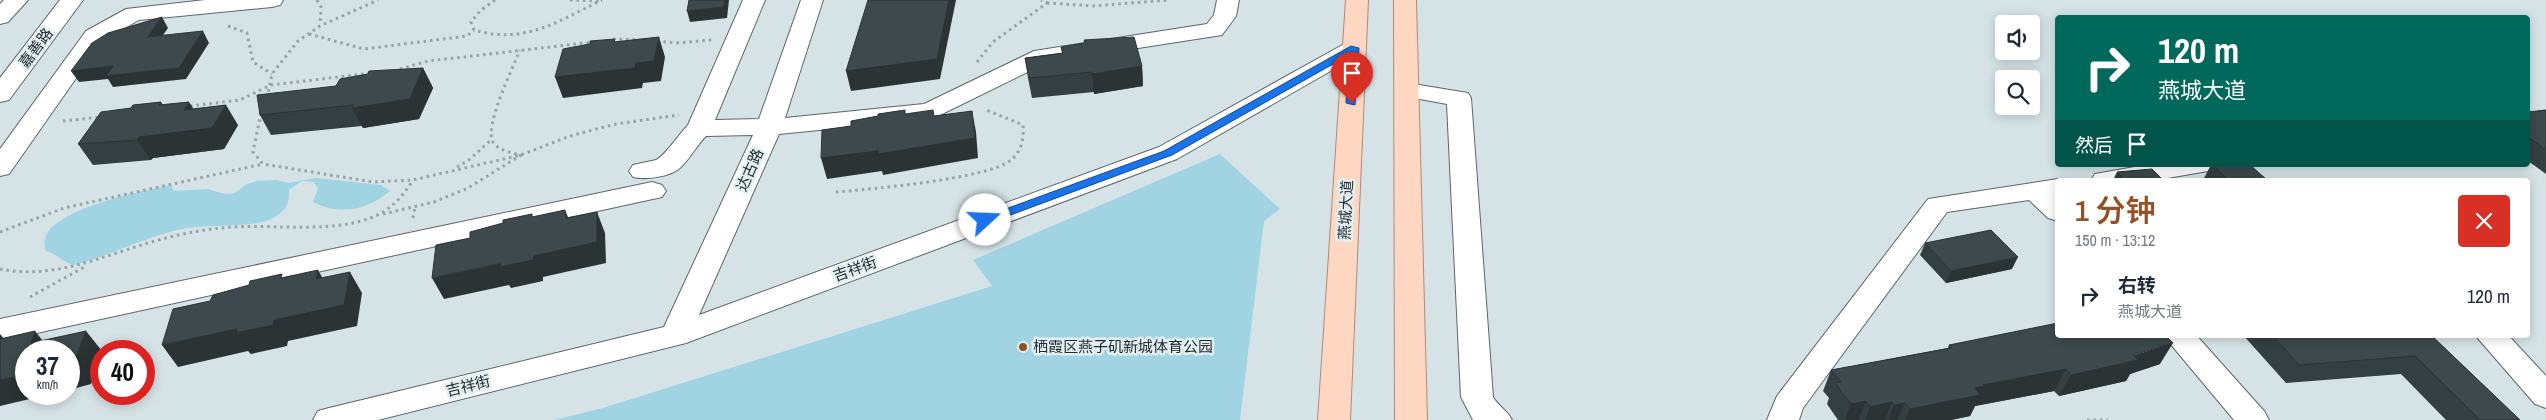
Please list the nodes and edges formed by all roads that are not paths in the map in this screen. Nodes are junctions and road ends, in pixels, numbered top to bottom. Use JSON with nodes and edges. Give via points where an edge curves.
{"nodes":[{"id":1,"x":17,"y":0,"type":"edge"},
{"id":2,"x":72,"y":0,"type":"edge"},
{"id":3,"x":272,"y":0,"type":"edge"},
{"id":4,"x":754,"y":0,"type":"edge"},
{"id":5,"x":812,"y":0,"type":"edge"},
{"id":6,"x":1228,"y":0,"type":"edge"},
{"id":7,"x":1357,"y":0,"type":"edge"},
{"id":8,"x":1405,"y":0,"type":"edge"},
{"id":9,"x":0,"y":17,"type":"edge"},
{"id":10,"x":1354,"y":48,"type":"junction"},
{"id":11,"x":1407,"y":90,"type":"junction"},
{"id":12,"x":0,"y":95,"type":"edge"},
{"id":13,"x":703,"y":120,"type":"junction"},
{"id":14,"x":769,"y":127,"type":"junction"},
{"id":15,"x":2186,"y":167,"type":"edge"},
{"id":16,"x":0,"y":168,"type":"edge"},
{"id":17,"x":2117,"y":178,"type":"edge"},
{"id":18,"x":2047,"y":189,"type":"edge"},
{"id":19,"x":2055,"y":206,"type":"edge"},
{"id":20,"x":0,"y":330,"type":"edge"},
{"id":21,"x":675,"y":335,"type":"junction"},
{"id":22,"x":2181,"y":338,"type":"edge"},
{"id":23,"x":2493,"y":338,"type":"edge"},
{"id":24,"x":2546,"y":396,"type":"edge"},
{"id":25,"x":329,"y":420,"type":"edge"},
{"id":26,"x":1334,"y":420,"type":"edge"},
{"id":27,"x":1411,"y":420,"type":"edge"},
{"id":28,"x":1496,"y":420,"type":"edge"},
{"id":29,"x":1782,"y":420,"type":"edge"},
{"id":30,"x":2253,"y":420,"type":"edge"}],
"edges":[{"from":1,"to":9,"type":"street"},
{"from":2,"to":12,"type":"street","name":"嘉善路"},
{"from":3,"to":16,"type":"street","via":[[134,14],[94,36]]},
{"from":4,"to":13,"type":"street"},
{"from":5,"to":14,"type":"street","name":"达古路"},
{"from":6,"to":14,"type":"street","via":[[1225,16],[1214,30],[1042,56],[929,111]]},
{"from":7,"to":10,"type":"main road","name":"燕城大道"},
{"from":8,"to":11,"type":"main road"},
{"from":10,"to":21,"type":"street","name":"吉祥街","via":[[1168,153]]},
{"from":10,"to":26,"type":"main road","name":"燕城大道"},
{"from":11,"to":27,"type":"main road"},
{"from":11,"to":28,"type":"street","via":[[1459,98],[1477,397],[1487,416]]},
{"from":13,"to":14,"type":"street"},
{"from":13,"to":20,"type":"street","via":[[672,161],[647,181]]},
{"from":14,"to":21,"type":"street","name":"达古路"},
{"from":15,"to":17,"type":"street"},
{"from":18,"to":19,"type":"street"},
{"from":18,"to":29,"type":"street","via":[[1938,206],[1788,404]]},
{"from":21,"to":25,"type":"street","name":"吉祥街"},
{"from":22,"to":30,"type":"street"},
{"from":23,"to":24,"type":"street"}]}
